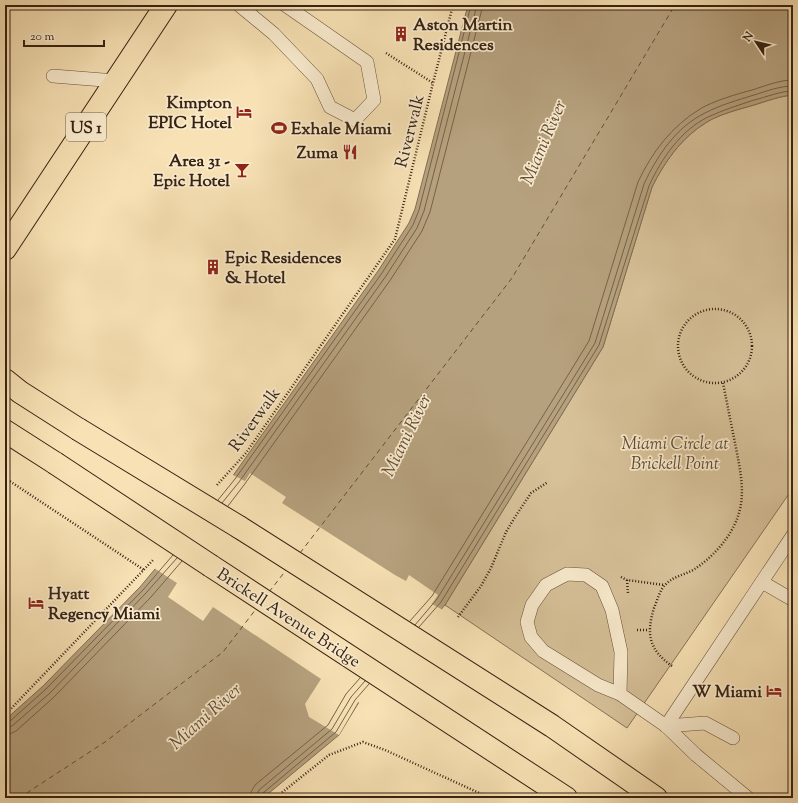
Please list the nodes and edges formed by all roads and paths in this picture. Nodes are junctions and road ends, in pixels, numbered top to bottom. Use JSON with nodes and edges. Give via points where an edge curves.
{"nodes":[{"id":1,"x":166,"y":5,"type":"edge"},
{"id":2,"x":239,"y":5,"type":"edge"},
{"id":3,"x":285,"y":5,"type":"edge"},
{"id":4,"x":453,"y":5,"type":"edge"},
{"id":5,"x":53,"y":76,"type":"dead end"},
{"id":6,"x":116,"y":81,"type":"junction"},
{"id":7,"x":5,"y":247,"type":"edge"},
{"id":8,"x":5,"y":380,"type":"edge"},
{"id":9,"x":723,"y":383,"type":"junction"},
{"id":10,"x":5,"y":431,"type":"edge"},
{"id":11,"x":5,"y":478,"type":"edge"},
{"id":12,"x":548,"y":482,"type":"dead end"},
{"id":13,"x":215,"y":488,"type":"dead end"},
{"id":14,"x":793,"y":535,"type":"edge"},
{"id":15,"x":154,"y":558,"type":"dead end"},
{"id":16,"x":144,"y":570,"type":"junction"},
{"id":17,"x":762,"y":582,"type":"junction"},
{"id":18,"x":793,"y":600,"type":"edge"},
{"id":19,"x":458,"y":617,"type":"dead end"},
{"id":20,"x":672,"y":666,"type":"dead end"},
{"id":21,"x":620,"y":694,"type":"junction"},
{"id":22,"x":5,"y":715,"type":"edge"},
{"id":23,"x":666,"y":726,"type":"junction"},
{"id":24,"x":733,"y":738,"type":"dead end"},
{"id":25,"x":275,"y":798,"type":"edge"},
{"id":26,"x":490,"y":798,"type":"edge"},
{"id":27,"x":566,"y":798,"type":"edge"},
{"id":28,"x":656,"y":798,"type":"edge"},
{"id":29,"x":748,"y":798,"type":"edge"}],
"edges":[{"from":1,"to":6,"type":"main road","number":"US 1"},
{"from":2,"to":3,"type":"lane","via":[[274,34],[317,79],[330,107],[355,120],[374,100],[367,62]]},
{"from":4,"to":13,"type":"path","name":"Riverwalk","via":[[395,239],[246,453]]},
{"from":5,"to":6,"type":"lane"},
{"from":6,"to":7,"type":"main road","number":"US 1"},
{"from":8,"to":28,"type":"main road","bridge":true,"via":[[78,429],[239,527],[552,726]]},
{"from":9,"to":9,"type":"path","via":[[744,371],[753,348],[752,337],[747,326],[734,314],[716,309],[705,310],[693,316],[684,325],[678,349],[681,362],[698,380],[710,384]]},
{"from":9,"to":20,"type":"path","via":[[739,466],[742,491],[740,509],[731,531],[716,550],[692,571],[664,585],[656,603],[649,630],[651,642],[659,655]]},
{"from":10,"to":27,"type":"main road","name":"Brickell Avenue Bridge","bridge":true},
{"from":11,"to":16,"type":"path"},
{"from":12,"to":19,"type":"path","via":[[531,493],[519,511],[506,532],[481,586]]},
{"from":14,"to":17,"type":"lane"},
{"from":15,"to":16,"type":"path"},
{"from":16,"to":22,"type":"path"},
{"from":17,"to":18,"type":"lane"},
{"from":17,"to":23,"type":"lane"},
{"from":21,"to":21,"type":"lane","via":[[621,652],[612,610],[602,586],[586,575],[567,574],[546,585],[532,605],[527,622],[531,637],[543,651],[598,685]]},
{"from":21,"to":23,"type":"lane"},
{"from":23,"to":24,"type":"lane","via":[[705,724]]},
{"from":23,"to":29,"type":"lane"},
{"from":25,"to":26,"type":"path","via":[[329,755],[363,742]]}]}
